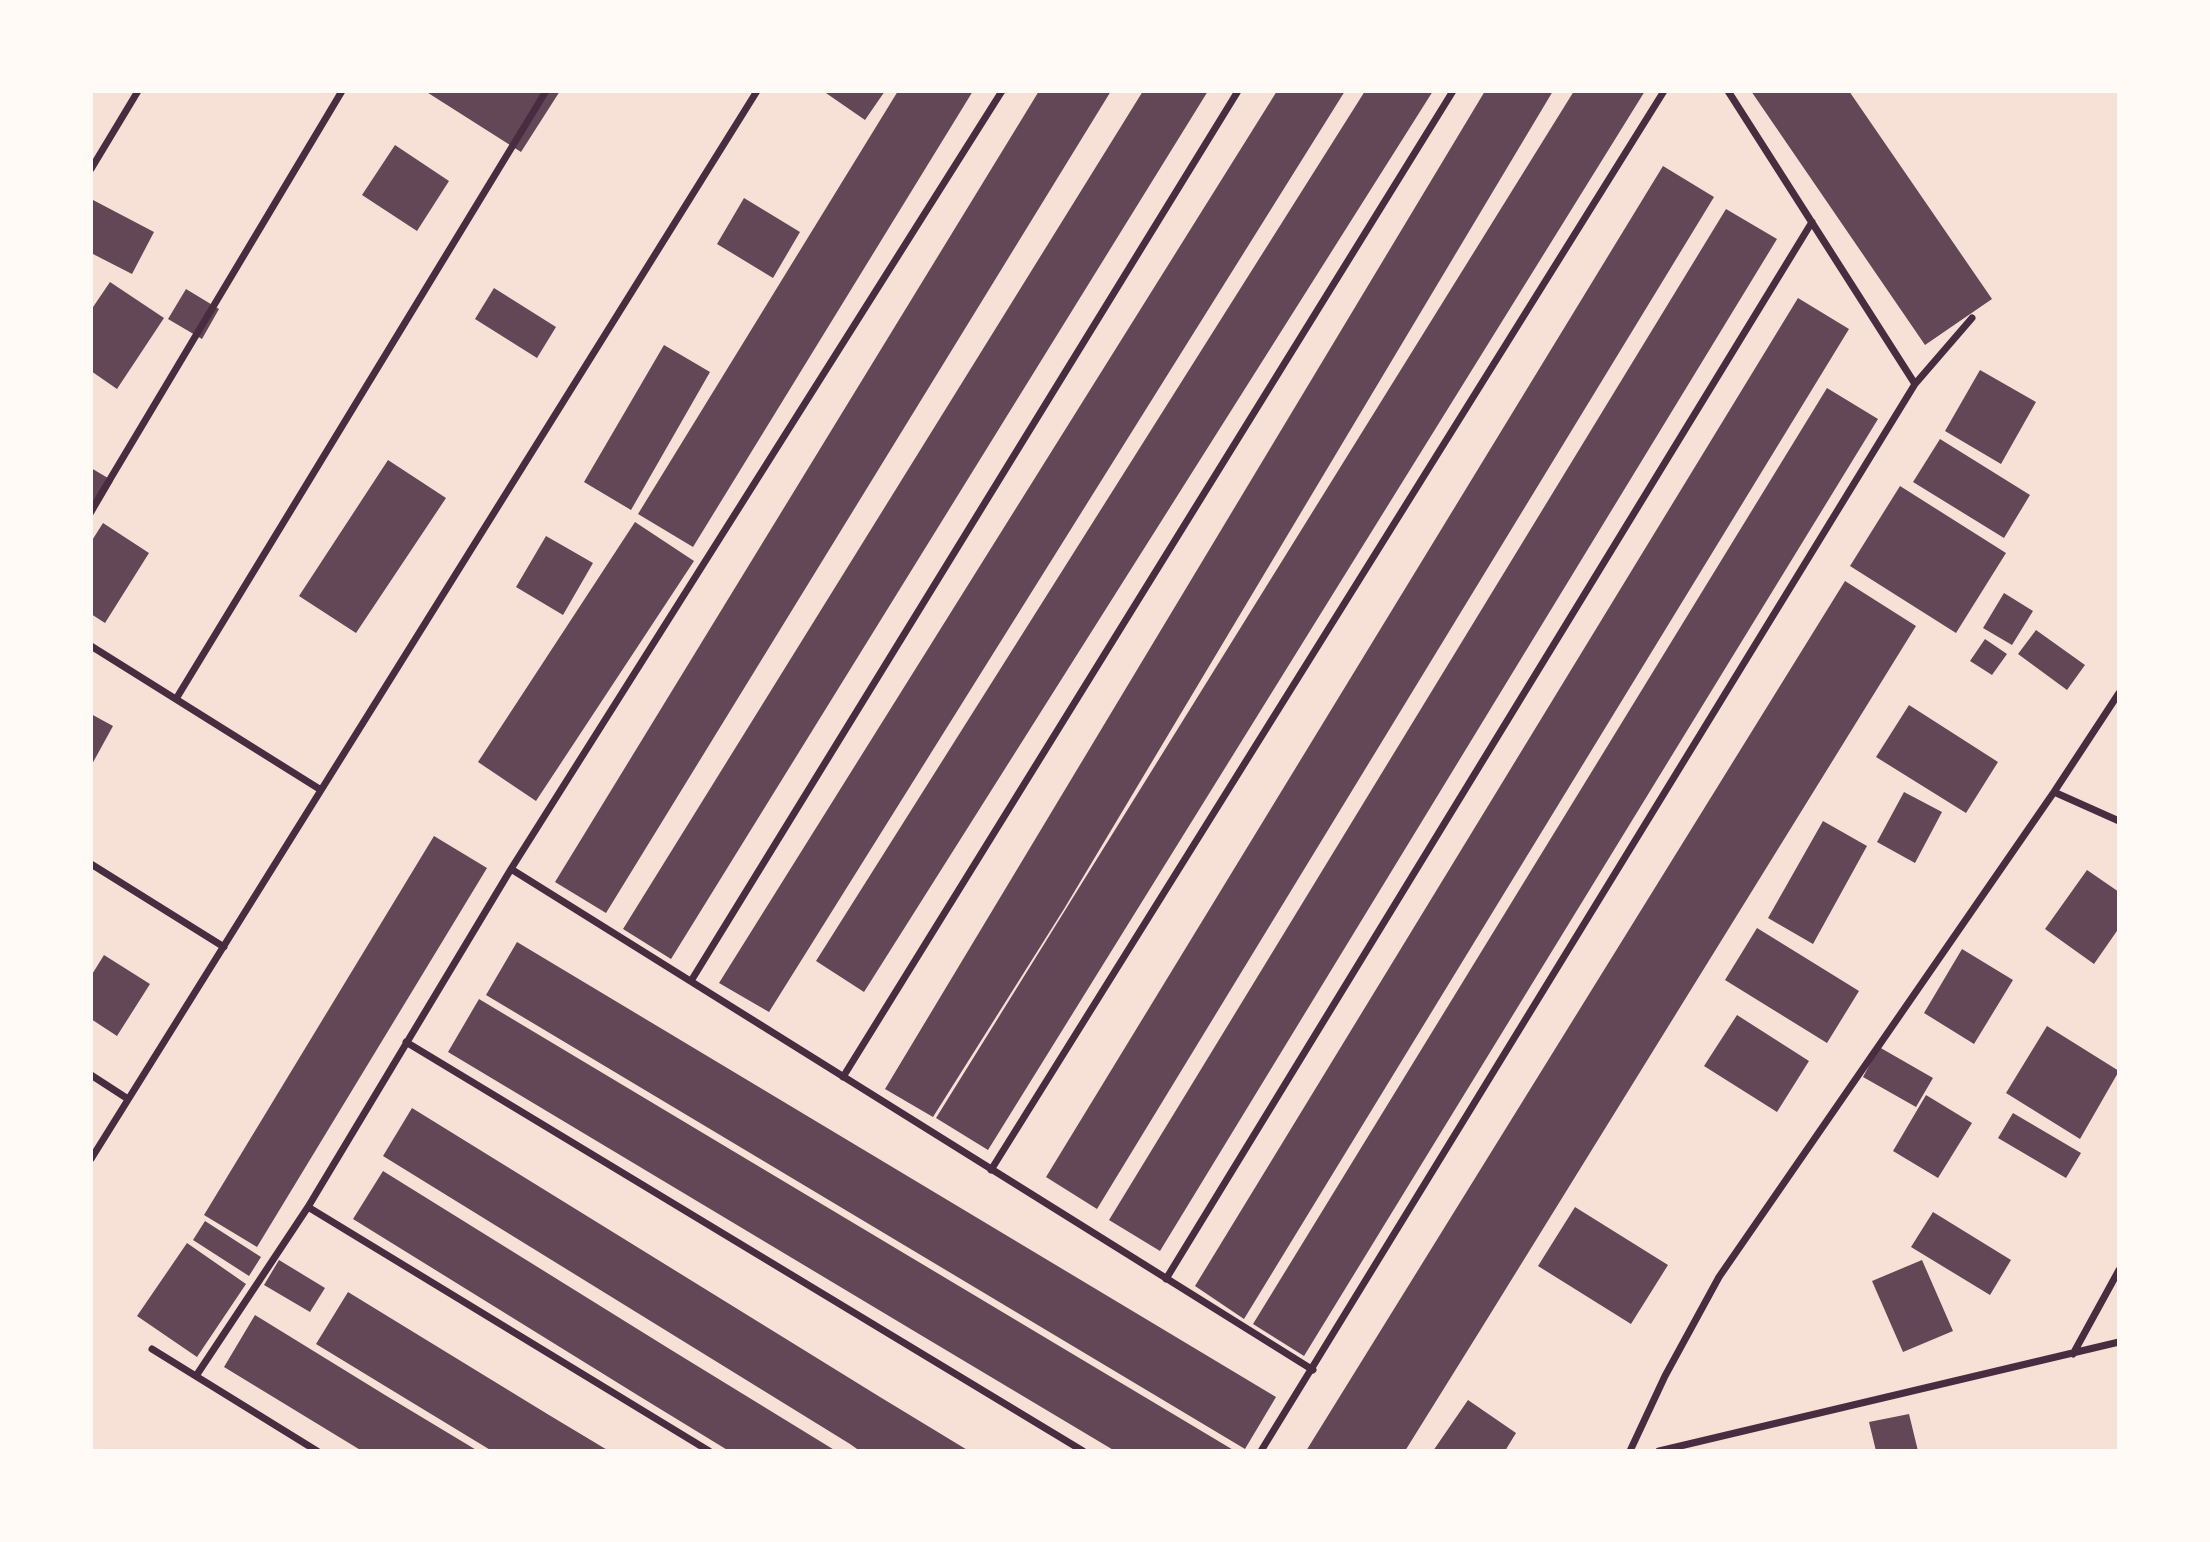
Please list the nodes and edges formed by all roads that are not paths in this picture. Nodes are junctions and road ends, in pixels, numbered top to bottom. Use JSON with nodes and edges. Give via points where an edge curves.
{"nodes":[{"id":1,"x":138,"y":91,"type":"edge"},
{"id":2,"x":342,"y":91,"type":"edge"},
{"id":3,"x":546,"y":91,"type":"edge"},
{"id":4,"x":757,"y":91,"type":"edge"},
{"id":5,"x":1002,"y":91,"type":"edge"},
{"id":6,"x":1238,"y":91,"type":"edge"},
{"id":7,"x":1453,"y":91,"type":"edge"},
{"id":8,"x":1664,"y":91,"type":"edge"},
{"id":9,"x":1728,"y":91,"type":"edge"},
{"id":10,"x":91,"y":169,"type":"edge"},
{"id":11,"x":1812,"y":222,"type":"junction"},
{"id":12,"x":1972,"y":318,"type":"dead end"},
{"id":13,"x":1915,"y":384,"type":"junction"},
{"id":14,"x":91,"y":511,"type":"edge"},
{"id":15,"x":91,"y":646,"type":"edge"},
{"id":16,"x":2119,"y":693,"type":"edge"},
{"id":17,"x":176,"y":699,"type":"junction"},
{"id":18,"x":321,"y":790,"type":"junction"},
{"id":19,"x":2054,"y":793,"type":"junction"},
{"id":20,"x":2119,"y":821,"type":"edge"},
{"id":21,"x":91,"y":864,"type":"edge"},
{"id":22,"x":511,"y":869,"type":"junction"},
{"id":23,"x":224,"y":947,"type":"junction"},
{"id":24,"x":691,"y":981,"type":"junction"},
{"id":25,"x":406,"y":1042,"type":"junction"},
{"id":26,"x":91,"y":1075,"type":"edge"},
{"id":27,"x":843,"y":1077,"type":"junction"},
{"id":28,"x":128,"y":1099,"type":"junction"},
{"id":29,"x":91,"y":1159,"type":"edge"},
{"id":30,"x":991,"y":1170,"type":"junction"},
{"id":31,"x":308,"y":1207,"type":"junction"},
{"id":32,"x":2119,"y":1270,"type":"edge"},
{"id":33,"x":1166,"y":1279,"type":"junction"},
{"id":34,"x":2119,"y":1342,"type":"edge"},
{"id":35,"x":152,"y":1349,"type":"dead end"},
{"id":36,"x":2073,"y":1354,"type":"junction"},
{"id":37,"x":1313,"y":1370,"type":"junction"},
{"id":38,"x":196,"y":1376,"type":"junction"},
{"id":39,"x":317,"y":1451,"type":"edge"},
{"id":40,"x":709,"y":1451,"type":"edge"},
{"id":41,"x":1083,"y":1451,"type":"edge"},
{"id":42,"x":1261,"y":1451,"type":"edge"},
{"id":43,"x":1630,"y":1451,"type":"edge"},
{"id":44,"x":1659,"y":1451,"type":"edge"}],
"edges":[{"from":1,"to":10,"type":"street"},
{"from":2,"to":14,"type":"street"},
{"from":3,"to":17,"type":"street"},
{"from":4,"to":18,"type":"street"},
{"from":5,"to":22,"type":"street"},
{"from":6,"to":24,"type":"street"},
{"from":7,"to":27,"type":"street"},
{"from":8,"to":30,"type":"street"},
{"from":9,"to":11,"type":"street"},
{"from":11,"to":13,"type":"street"},
{"from":11,"to":33,"type":"street"},
{"from":12,"to":13,"type":"street"},
{"from":13,"to":37,"type":"street"},
{"from":15,"to":17,"type":"street"},
{"from":16,"to":19,"type":"street"},
{"from":17,"to":18,"type":"street"},
{"from":18,"to":23,"type":"street"},
{"from":19,"to":20,"type":"street"},
{"from":19,"to":43,"type":"street","via":[[1719,1277]]},
{"from":21,"to":23,"type":"street"},
{"from":22,"to":24,"type":"street"},
{"from":22,"to":25,"type":"street"},
{"from":23,"to":28,"type":"street"},
{"from":24,"to":27,"type":"street"},
{"from":25,"to":31,"type":"street"},
{"from":25,"to":41,"type":"street"},
{"from":26,"to":28,"type":"street"},
{"from":27,"to":30,"type":"street"},
{"from":28,"to":29,"type":"street"},
{"from":30,"to":33,"type":"street"},
{"from":31,"to":38,"type":"street"},
{"from":31,"to":40,"type":"street"},
{"from":32,"to":36,"type":"street"},
{"from":33,"to":37,"type":"street"},
{"from":34,"to":36,"type":"street"},
{"from":35,"to":38,"type":"street"},
{"from":36,"to":44,"type":"street"},
{"from":37,"to":42,"type":"street"},
{"from":38,"to":39,"type":"street"}]}
